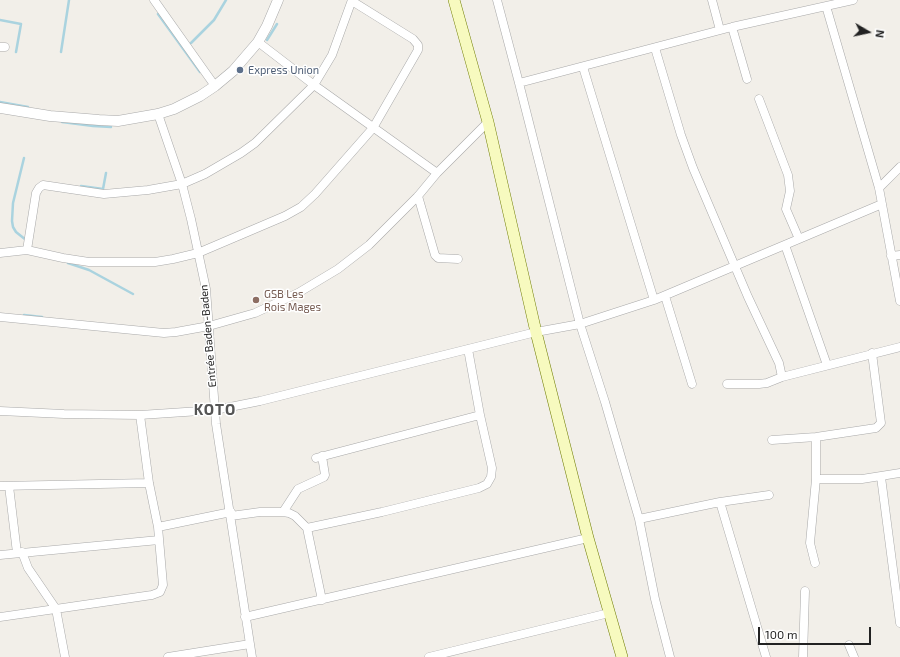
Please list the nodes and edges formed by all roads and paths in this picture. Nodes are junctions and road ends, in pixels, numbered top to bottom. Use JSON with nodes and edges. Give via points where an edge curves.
{"nodes":[{"id":1,"x":154,"y":0,"type":"edge"},
{"id":2,"x":278,"y":0,"type":"edge"},
{"id":3,"x":352,"y":0,"type":"edge"},
{"id":4,"x":454,"y":0,"type":"edge"},
{"id":5,"x":497,"y":0,"type":"edge"},
{"id":6,"x":712,"y":0,"type":"edge"},
{"id":7,"x":853,"y":0,"type":"edge"},
{"id":8,"x":826,"y":6,"type":"junction"},
{"id":9,"x":732,"y":27,"type":"junction"},
{"id":10,"x":720,"y":30,"type":"junction"},
{"id":11,"x":258,"y":42,"type":"junction"},
{"id":12,"x":655,"y":48,"type":"junction"},
{"id":13,"x":583,"y":67,"type":"junction"},
{"id":14,"x":747,"y":79,"type":"dead end"},
{"id":15,"x":519,"y":83,"type":"junction"},
{"id":16,"x":314,"y":85,"type":"junction"},
{"id":17,"x":216,"y":86,"type":"junction"},
{"id":18,"x":759,"y":99,"type":"dead end"},
{"id":19,"x":0,"y":108,"type":"edge"},
{"id":20,"x":158,"y":114,"type":"junction"},
{"id":21,"x":488,"y":122,"type":"junction"},
{"id":22,"x":373,"y":128,"type":"junction"},
{"id":23,"x":900,"y":166,"type":"edge"},
{"id":24,"x":437,"y":173,"type":"junction"},
{"id":25,"x":182,"y":184,"type":"junction"},
{"id":26,"x":879,"y":188,"type":"junction"},
{"id":27,"x":418,"y":196,"type":"junction"},
{"id":28,"x":882,"y":204,"type":"junction"},
{"id":29,"x":799,"y":239,"type":"junction"},
{"id":30,"x":785,"y":245,"type":"junction"},
{"id":31,"x":27,"y":250,"type":"junction"},
{"id":32,"x":0,"y":253,"type":"edge"},
{"id":33,"x":198,"y":253,"type":"junction"},
{"id":34,"x":896,"y":256,"type":"edge"},
{"id":35,"x":458,"y":259,"type":"dead end"},
{"id":36,"x":735,"y":266,"type":"junction"},
{"id":37,"x":665,"y":296,"type":"junction"},
{"id":38,"x":654,"y":300,"type":"junction"},
{"id":39,"x":900,"y":301,"type":"edge"},
{"id":40,"x":0,"y":317,"type":"edge"},
{"id":41,"x":580,"y":324,"type":"junction"},
{"id":42,"x":209,"y":326,"type":"junction"},
{"id":43,"x":536,"y":332,"type":"junction"},
{"id":44,"x":900,"y":347,"type":"edge"},
{"id":45,"x":468,"y":349,"type":"junction"},
{"id":46,"x":872,"y":353,"type":"junction"},
{"id":47,"x":827,"y":365,"type":"junction"},
{"id":48,"x":782,"y":376,"type":"junction"},
{"id":49,"x":692,"y":384,"type":"dead end"},
{"id":50,"x":727,"y":384,"type":"dead end"},
{"id":51,"x":215,"y":410,"type":"junction"},
{"id":52,"x":0,"y":411,"type":"edge"},
{"id":53,"x":140,"y":415,"type":"junction"},
{"id":54,"x":480,"y":415,"type":"junction"},
{"id":55,"x":816,"y":437,"type":"junction"},
{"id":56,"x":772,"y":440,"type":"dead end"},
{"id":57,"x":900,"y":473,"type":"edge"},
{"id":58,"x":881,"y":477,"type":"junction"},
{"id":59,"x":816,"y":479,"type":"junction"},
{"id":60,"x":149,"y":484,"type":"junction"},
{"id":61,"x":0,"y":486,"type":"edge"},
{"id":62,"x":9,"y":486,"type":"junction"},
{"id":63,"x":769,"y":495,"type":"dead end"},
{"id":64,"x":720,"y":502,"type":"junction"},
{"id":65,"x":283,"y":512,"type":"junction"},
{"id":66,"x":231,"y":514,"type":"junction"},
{"id":67,"x":639,"y":519,"type":"junction"},
{"id":68,"x":158,"y":527,"type":"junction"},
{"id":69,"x":307,"y":528,"type":"junction"},
{"id":70,"x":588,"y":538,"type":"junction"},
{"id":71,"x":159,"y":540,"type":"junction"},
{"id":72,"x":20,"y":553,"type":"junction"},
{"id":73,"x":0,"y":554,"type":"edge"},
{"id":74,"x":815,"y":563,"type":"dead end"},
{"id":75,"x":805,"y":591,"type":"dead end"},
{"id":76,"x":322,"y":600,"type":"junction"},
{"id":77,"x":56,"y":609,"type":"junction"},
{"id":78,"x":609,"y":613,"type":"junction"},
{"id":79,"x":0,"y":617,"type":"edge"},
{"id":80,"x":245,"y":617,"type":"junction"},
{"id":81,"x":900,"y":623,"type":"edge"},
{"id":82,"x":250,"y":644,"type":"junction"},
{"id":83,"x":849,"y":645,"type":"dead end"},
{"id":84,"x":65,"y":657,"type":"edge"},
{"id":85,"x":168,"y":657,"type":"edge"},
{"id":86,"x":252,"y":657,"type":"edge"},
{"id":87,"x":429,"y":657,"type":"edge"},
{"id":88,"x":622,"y":657,"type":"edge"},
{"id":89,"x":670,"y":657,"type":"edge"},
{"id":90,"x":766,"y":657,"type":"edge"},
{"id":91,"x":803,"y":657,"type":"edge"},
{"id":92,"x":854,"y":657,"type":"edge"}],
"edges":[{"from":1,"to":17,"type":"street"},
{"from":2,"to":11,"type":"street"},
{"from":3,"to":16,"type":"street","via":[[332,55]]},
{"from":3,"to":22,"type":"street","via":[[414,39],[418,45],[418,50]]},
{"from":4,"to":21,"type":"main road"},
{"from":5,"to":15,"type":"street"},
{"from":6,"to":10,"type":"street"},
{"from":7,"to":8,"type":"street"},
{"from":8,"to":9,"type":"street"},
{"from":8,"to":26,"type":"street"},
{"from":9,"to":10,"type":"street"},
{"from":9,"to":14,"type":"street"},
{"from":10,"to":12,"type":"street"},
{"from":11,"to":16,"type":"street"},
{"from":11,"to":17,"type":"street"},
{"from":12,"to":13,"type":"street"},
{"from":12,"to":36,"type":"street","via":[[681,135]]},
{"from":13,"to":15,"type":"street"},
{"from":13,"to":38,"type":"street"},
{"from":15,"to":41,"type":"street"},
{"from":16,"to":22,"type":"street"},
{"from":16,"to":25,"type":"street","via":[[255,143],[205,174]]},
{"from":17,"to":20,"type":"street","via":[[189,102]]},
{"from":18,"to":29,"type":"street","via":[[788,174],[790,191],[786,209]]},
{"from":19,"to":20,"type":"street","via":[[50,116],[118,121]]},
{"from":20,"to":25,"type":"street","name":"Entrée Baden-Baden"},
{"from":21,"to":24,"type":"street"},
{"from":21,"to":43,"type":"main road"},
{"from":22,"to":24,"type":"street"},
{"from":22,"to":33,"type":"street","via":[[301,207]]},
{"from":23,"to":26,"type":"street"},
{"from":24,"to":27,"type":"street"},
{"from":25,"to":31,"type":"street","via":[[104,194],[43,186],[36,193]]},
{"from":25,"to":33,"type":"street","name":"Entrée Baden-Baden"},
{"from":26,"to":28,"type":"street"},
{"from":27,"to":35,"type":"street","via":[[435,255],[438,258]]},
{"from":27,"to":42,"type":"street","via":[[369,244],[338,269],[298,293],[254,313]]},
{"from":28,"to":29,"type":"street"},
{"from":28,"to":34,"type":"street"},
{"from":29,"to":30,"type":"street"},
{"from":30,"to":36,"type":"street"},
{"from":30,"to":47,"type":"street"},
{"from":31,"to":32,"type":"street"},
{"from":31,"to":33,"type":"street","via":[[89,262],[116,263],[155,262]]},
{"from":33,"to":42,"type":"street","name":"Entrée Baden-Baden","via":[[206,289]]},
{"from":34,"to":39,"type":"street"},
{"from":36,"to":37,"type":"street"},
{"from":36,"to":48,"type":"street","via":[[779,363]]},
{"from":37,"to":38,"type":"street"},
{"from":37,"to":49,"type":"street"},
{"from":38,"to":41,"type":"street"},
{"from":40,"to":42,"type":"street","via":[[164,332]]},
{"from":41,"to":43,"type":"street"},
{"from":41,"to":67,"type":"street"},
{"from":42,"to":51,"type":"street","name":"Entrée Baden-Baden"},
{"from":43,"to":45,"type":"street"},
{"from":43,"to":70,"type":"main road"},
{"from":44,"to":46,"type":"street"},
{"from":45,"to":51,"type":"street"},
{"from":45,"to":54,"type":"street"},
{"from":46,"to":47,"type":"street"},
{"from":46,"to":55,"type":"street","via":[[881,423],[876,428]]},
{"from":47,"to":48,"type":"street"},
{"from":48,"to":50,"type":"street","via":[[767,383]]},
{"from":51,"to":53,"type":"street"},
{"from":51,"to":66,"type":"street","name":"Entrée Baden-Baden"},
{"from":52,"to":53,"type":"street"},
{"from":53,"to":60,"type":"street"},
{"from":54,"to":65,"type":"street","via":[[319,457],[324,477],[298,489]]},
{"from":54,"to":69,"type":"street","via":[[492,468],[487,484],[382,512]]},
{"from":55,"to":56,"type":"street"},
{"from":55,"to":59,"type":"street"},
{"from":57,"to":58,"type":"street"},
{"from":58,"to":59,"type":"street"},
{"from":58,"to":81,"type":"street"},
{"from":59,"to":74,"type":"street","via":[[810,543]]},
{"from":60,"to":62,"type":"street"},
{"from":60,"to":68,"type":"street"},
{"from":61,"to":62,"type":"street"},
{"from":62,"to":72,"type":"street"},
{"from":63,"to":64,"type":"street"},
{"from":64,"to":67,"type":"street"},
{"from":64,"to":90,"type":"street"},
{"from":65,"to":66,"type":"street"},
{"from":65,"to":69,"type":"street","via":[[295,516]]},
{"from":66,"to":68,"type":"street"},
{"from":66,"to":80,"type":"street","name":"Entrée Baden-Baden"},
{"from":67,"to":89,"type":"street"},
{"from":68,"to":71,"type":"street"},
{"from":69,"to":76,"type":"street"},
{"from":70,"to":76,"type":"street"},
{"from":70,"to":78,"type":"main road"},
{"from":71,"to":72,"type":"street"},
{"from":71,"to":77,"type":"street","via":[[163,585],[160,592]]},
{"from":72,"to":73,"type":"street"},
{"from":72,"to":77,"type":"street"},
{"from":75,"to":91,"type":"street"},
{"from":76,"to":80,"type":"street"},
{"from":77,"to":79,"type":"street"},
{"from":77,"to":84,"type":"street"},
{"from":78,"to":87,"type":"street"},
{"from":78,"to":88,"type":"main road"},
{"from":80,"to":82,"type":"street","name":"Entrée Baden-Baden"},
{"from":82,"to":85,"type":"street"},
{"from":82,"to":86,"type":"street","name":"Entrée Baden-Baden"},
{"from":83,"to":92,"type":"street"}]}
